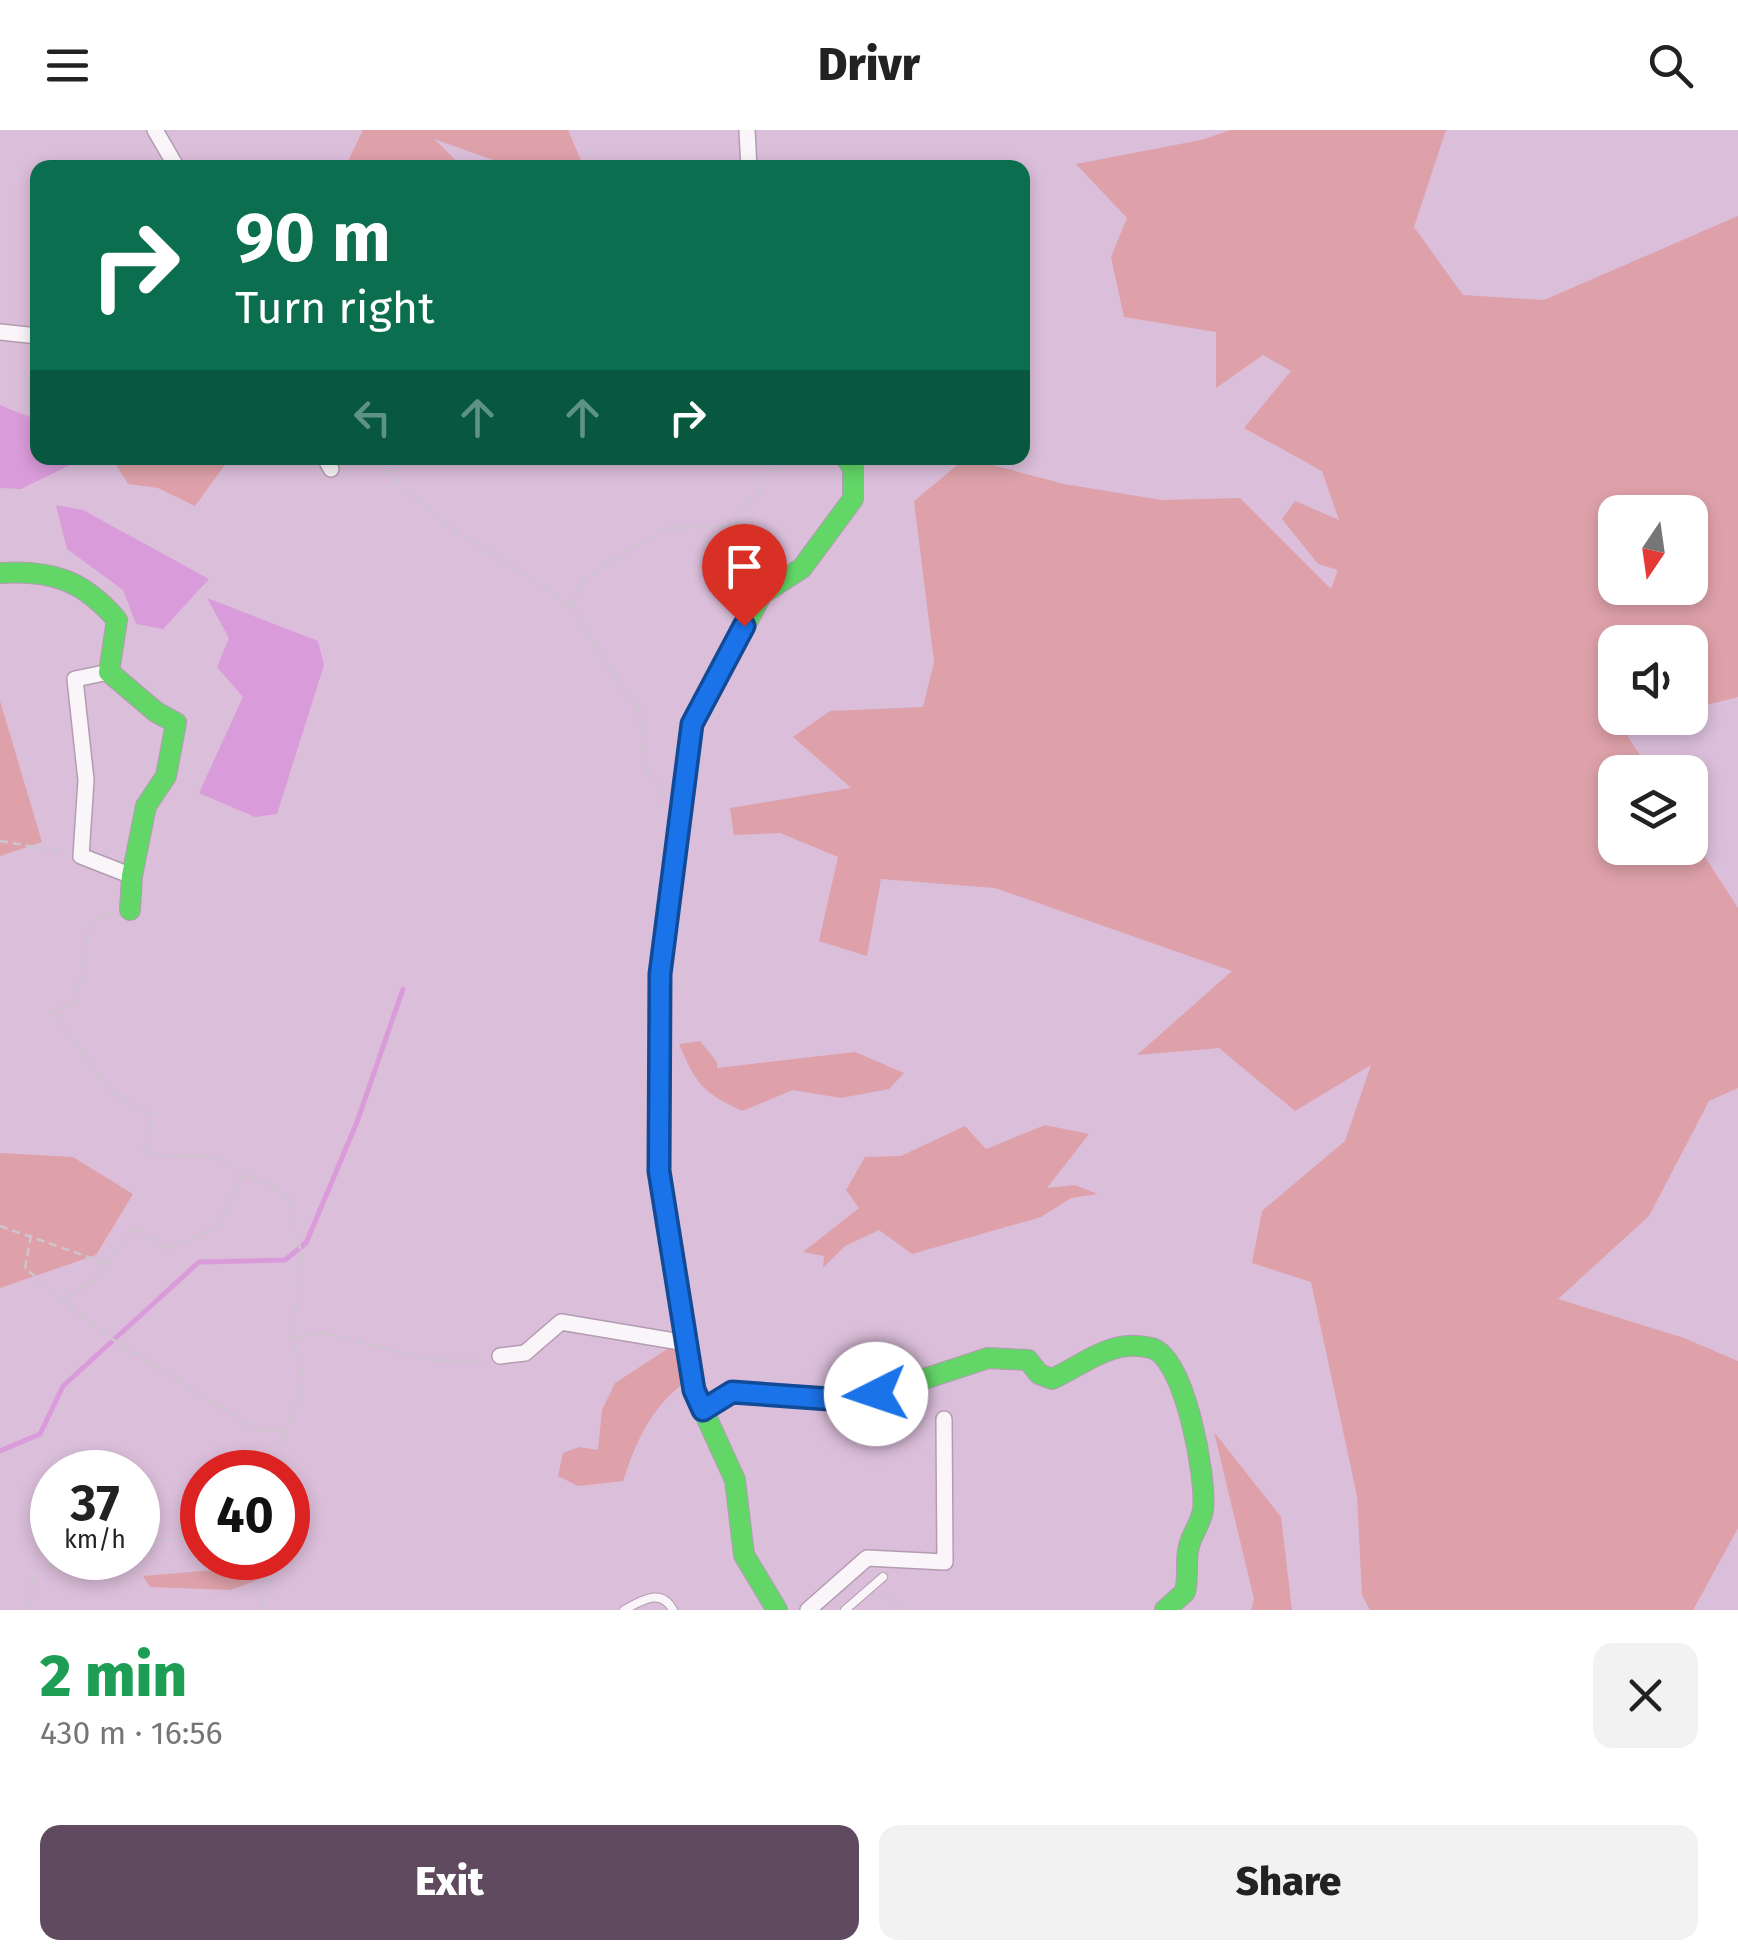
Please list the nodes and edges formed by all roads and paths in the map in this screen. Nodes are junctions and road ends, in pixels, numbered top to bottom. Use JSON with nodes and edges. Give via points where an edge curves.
{"nodes":[{"id":1,"x":155,"y":130,"type":"edge"},
{"id":2,"x":747,"y":130,"type":"edge"},
{"id":3,"x":172,"y":160,"type":"edge"},
{"id":4,"x":749,"y":160,"type":"edge"},
{"id":5,"x":0,"y":332,"type":"edge"},
{"id":6,"x":30,"y":335,"type":"edge"},
{"id":7,"x":384,"y":465,"type":"edge"},
{"id":8,"x":776,"y":465,"type":"edge"},
{"id":9,"x":851,"y":465,"type":"edge"},
{"id":10,"x":0,"y":573,"type":"edge"},
{"id":11,"x":573,"y":607,"type":"junction"},
{"id":12,"x":109,"y":672,"type":"junction"},
{"id":13,"x":678,"y":837,"type":"junction"},
{"id":14,"x":0,"y":841,"type":"edge"},
{"id":15,"x":81,"y":856,"type":"junction"},
{"id":16,"x":132,"y":876,"type":"junction"},
{"id":17,"x":130,"y":910,"type":"joint"},
{"id":18,"x":243,"y":1176,"type":"junction"},
{"id":19,"x":0,"y":1226,"type":"edge"},
{"id":20,"x":31,"y":1235,"type":"junction"},
{"id":21,"x":107,"y":1263,"type":"junction"},
{"id":22,"x":65,"y":1298,"type":"junction"},
{"id":23,"x":291,"y":1338,"type":"junction"},
{"id":24,"x":686,"y":1343,"type":"junction"},
{"id":25,"x":500,"y":1356,"type":"joint"},
{"id":26,"x":703,"y":1410,"type":"junction"},
{"id":27,"x":944,"y":1419,"type":"dead end"},
{"id":28,"x":286,"y":1430,"type":"junction"},
{"id":29,"x":284,"y":1450,"type":"edge"},
{"id":30,"x":883,"y":1576,"type":"dead end"},
{"id":31,"x":33,"y":1580,"type":"edge"},
{"id":32,"x":269,"y":1580,"type":"edge"},
{"id":33,"x":874,"y":1587,"type":"junction"},
{"id":34,"x":773,"y":1608,"type":"edge"},
{"id":35,"x":30,"y":1610,"type":"edge"},
{"id":36,"x":262,"y":1610,"type":"edge"},
{"id":37,"x":624,"y":1610,"type":"edge"},
{"id":38,"x":672,"y":1610,"type":"edge"},
{"id":39,"x":808,"y":1610,"type":"edge"},
{"id":40,"x":845,"y":1610,"type":"edge"},
{"id":41,"x":901,"y":1610,"type":"edge"},
{"id":42,"x":1165,"y":1610,"type":"edge"}],
"edges":[{"from":1,"to":3,"type":"street"},
{"from":2,"to":4,"type":"street"},
{"from":5,"to":6,"type":"street"},
{"from":7,"to":11,"type":"path","via":[[452,528]]},
{"from":8,"to":11,"type":"path","via":[[733,527],[664,528],[580,583]]},
{"from":9,"to":13,"type":"street","via":[[853,499],[802,568],[762,594],[692,724]]},
{"from":10,"to":12,"type":"street","via":[[44,570],[93,590],[117,620]]},
{"from":11,"to":13,"type":"path","via":[[639,707],[646,769],[662,789],[664,822]]},
{"from":12,"to":15,"type":"street","via":[[75,679],[86,780]]},
{"from":12,"to":16,"type":"street","via":[[176,723],[166,776],[146,806]]},
{"from":13,"to":24,"type":"street","via":[[660,974],[659,1171]]},
{"from":14,"to":15,"type":"path"},
{"from":15,"to":16,"type":"street"},
{"from":16,"to":17,"type":"street"},
{"from":17,"to":18,"type":"path","via":[[101,915],[88,930],[76,1003],[51,1012],[111,1092],[153,1115],[143,1150],[210,1156]]},
{"from":18,"to":21,"type":"path","via":[[217,1228],[164,1250],[135,1226]]},
{"from":18,"to":23,"type":"path","via":[[288,1196],[302,1257]]},
{"from":19,"to":20,"type":"path"},
{"from":20,"to":21,"type":"path"},
{"from":20,"to":22,"type":"path","via":[[25,1268]]},
{"from":21,"to":22,"type":"path"},
{"from":22,"to":28,"type":"path","via":[[106,1335],[258,1430]]},
{"from":23,"to":25,"type":"path","via":[[320,1332],[431,1360]]},
{"from":23,"to":28,"type":"path","via":[[302,1389]]},
{"from":24,"to":25,"type":"street","via":[[560,1322],[525,1353]]},
{"from":24,"to":26,"type":"street"},
{"from":26,"to":34,"type":"street","via":[[735,1480],[744,1555]]},
{"from":26,"to":42,"type":"street","via":[[732,1392],[857,1401],[988,1358],[1028,1360],[1052,1379],[1108,1352],[1160,1350],[1170,1360],[1192,1422],[1203,1509],[1188,1551],[1190,1580],[1180,1600]]},
{"from":27,"to":39,"type":"street","via":[[945,1562],[867,1558]]},
{"from":28,"to":29,"type":"path"},
{"from":30,"to":33,"type":"lane"},
{"from":31,"to":35,"type":"path"},
{"from":32,"to":36,"type":"path"},
{"from":33,"to":40,"type":"lane"},
{"from":33,"to":41,"type":"path"},
{"from":37,"to":38,"type":"lane","via":[[658,1597]]}]}
